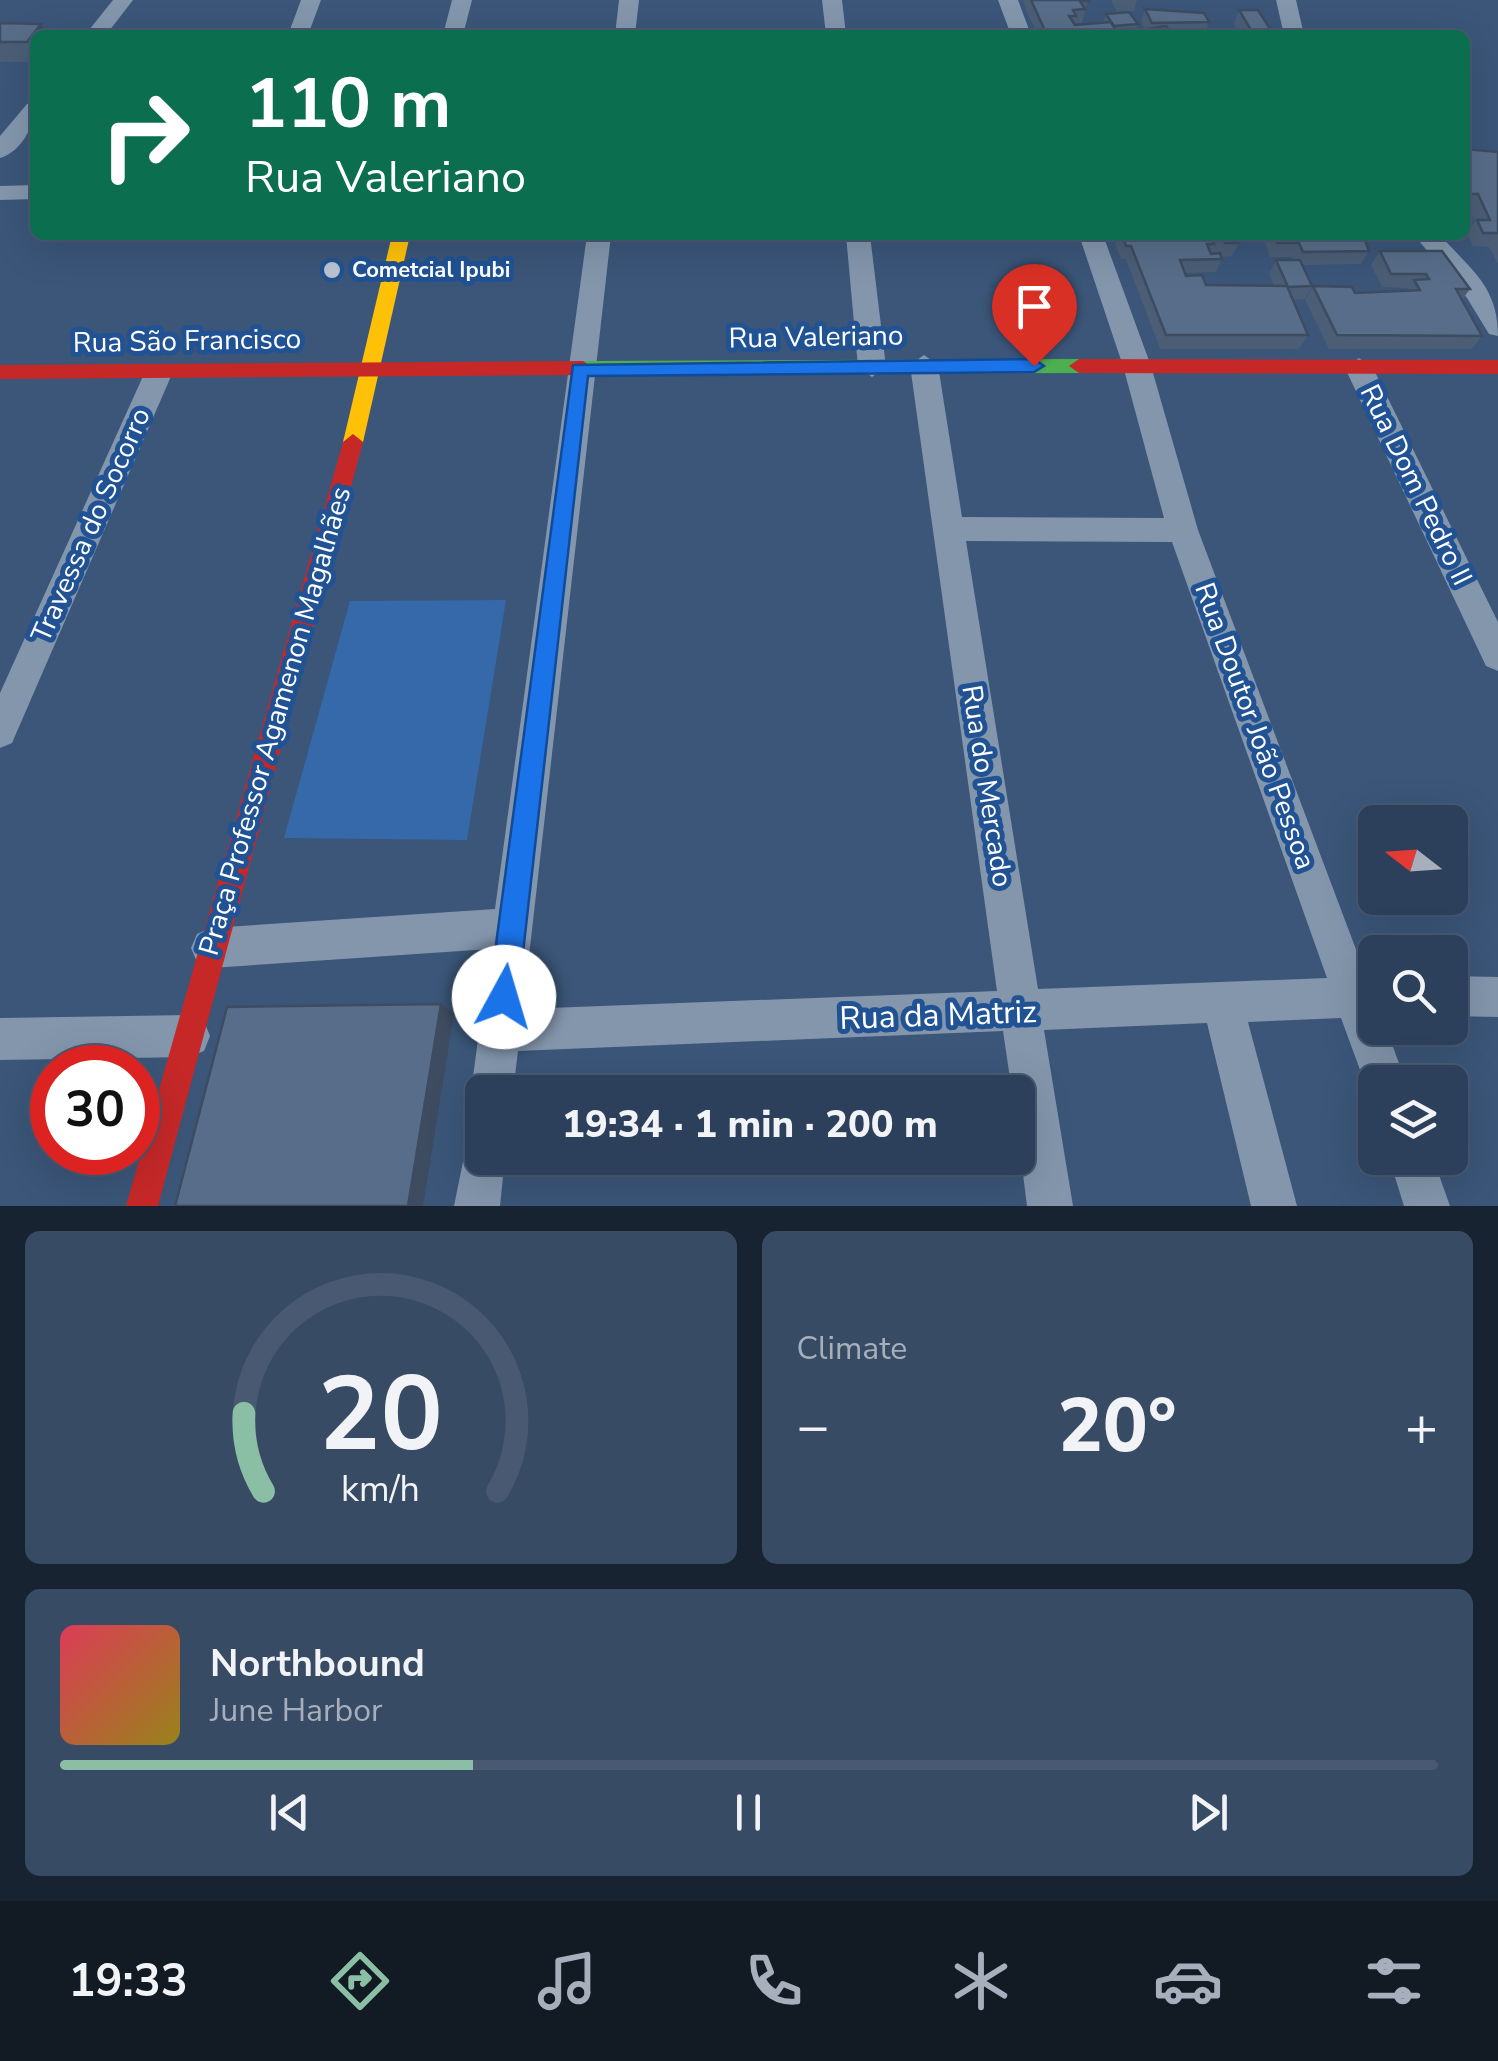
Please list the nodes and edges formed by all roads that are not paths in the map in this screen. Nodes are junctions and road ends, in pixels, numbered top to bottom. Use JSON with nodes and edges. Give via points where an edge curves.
{"nodes":[{"id":1,"x":123,"y":0,"type":"edge"},
{"id":2,"x":311,"y":0,"type":"edge"},
{"id":3,"x":462,"y":0,"type":"edge"},
{"id":4,"x":630,"y":0,"type":"edge"},
{"id":5,"x":832,"y":0,"type":"edge"},
{"id":6,"x":1008,"y":0,"type":"edge"},
{"id":7,"x":1286,"y":0,"type":"edge"},
{"id":8,"x":99,"y":30,"type":"edge"},
{"id":9,"x":300,"y":30,"type":"edge"},
{"id":10,"x":453,"y":30,"type":"edge"},
{"id":11,"x":626,"y":30,"type":"edge"},
{"id":12,"x":835,"y":30,"type":"edge"},
{"id":13,"x":1018,"y":30,"type":"edge"},
{"id":14,"x":1293,"y":30,"type":"edge"},
{"id":15,"x":30,"y":114,"type":"edge"},
{"id":16,"x":0,"y":151,"type":"edge"},
{"id":17,"x":30,"y":192,"type":"edge"},
{"id":18,"x":0,"y":193,"type":"edge"},
{"id":19,"x":400,"y":240,"type":"edge"},
{"id":20,"x":597,"y":240,"type":"edge"},
{"id":21,"x":859,"y":240,"type":"edge"},
{"id":22,"x":1093,"y":240,"type":"edge"},
{"id":23,"x":1430,"y":240,"type":"edge"},
{"id":24,"x":1498,"y":327,"type":"edge"},
{"id":25,"x":924,"y":365,"type":"junction"},
{"id":26,"x":1137,"y":366,"type":"junction"},
{"id":27,"x":872,"y":367,"type":"junction"},
{"id":28,"x":1498,"y":367,"type":"edge"},
{"id":29,"x":374,"y":368,"type":"junction"},
{"id":30,"x":1359,"y":368,"type":"junction"},
{"id":31,"x":580,"y":370,"type":"junction"},
{"id":32,"x":0,"y":372,"type":"edge"},
{"id":33,"x":158,"y":374,"type":"junction"},
{"id":34,"x":948,"y":530,"type":"junction"},
{"id":35,"x":1183,"y":530,"type":"junction"},
{"id":36,"x":1498,"y":656,"type":"edge"},
{"id":37,"x":0,"y":732,"type":"edge"},
{"id":38,"x":510,"y":928,"type":"junction"},
{"id":39,"x":211,"y":948,"type":"junction"},
{"id":40,"x":1358,"y":978,"type":"edge"},
{"id":41,"x":1358,"y":996,"type":"edge"},
{"id":42,"x":1468,"y":996,"type":"edge"},
{"id":43,"x":1498,"y":996,"type":"edge"},
{"id":44,"x":1222,"y":1005,"type":"junction"},
{"id":45,"x":1021,"y":1012,"type":"junction"},
{"id":46,"x":500,"y":1031,"type":"junction"},
{"id":47,"x":189,"y":1036,"type":"junction"},
{"id":48,"x":0,"y":1039,"type":"edge"},
{"id":49,"x":494,"y":1075,"type":"edge"},
{"id":50,"x":481,"y":1175,"type":"edge"},
{"id":51,"x":1416,"y":1175,"type":"edge"},
{"id":52,"x":142,"y":1206,"type":"edge"},
{"id":53,"x":476,"y":1206,"type":"edge"},
{"id":54,"x":1050,"y":1206,"type":"edge"},
{"id":55,"x":1274,"y":1206,"type":"edge"},
{"id":56,"x":1427,"y":1206,"type":"edge"}],
"edges":[{"from":1,"to":8,"type":"street"},
{"from":2,"to":9,"type":"street"},
{"from":3,"to":10,"type":"street"},
{"from":4,"to":11,"type":"street"},
{"from":5,"to":12,"type":"street"},
{"from":6,"to":13,"type":"street"},
{"from":7,"to":14,"type":"street"},
{"from":15,"to":16,"type":"street"},
{"from":17,"to":18,"type":"street"},
{"from":19,"to":29,"type":"street","name":"Praça Professor Agamenon Magalhães"},
{"from":20,"to":31,"type":"street"},
{"from":21,"to":27,"type":"street"},
{"from":22,"to":26,"type":"street","name":"Rua Doutor João Pessoa"},
{"from":23,"to":24,"type":"street"},
{"from":25,"to":26,"type":"street","name":"Rua Valeriano"},
{"from":25,"to":27,"type":"street","name":"Rua Valeriano"},
{"from":25,"to":34,"type":"street","name":"Rua do Mercado"},
{"from":26,"to":30,"type":"street","name":"Rua Valeriano"},
{"from":26,"to":35,"type":"street","name":"Rua Doutor João Pessoa"},
{"from":27,"to":31,"type":"street","name":"Rua Valeriano"},
{"from":28,"to":30,"type":"street","name":"Rua Valeriano"},
{"from":29,"to":31,"type":"street","name":"Rua Valeriano"},
{"from":29,"to":33,"type":"street","name":"Rua São Francisco"},
{"from":29,"to":39,"type":"street","name":"Praça Professor Agamenon Magalhães"},
{"from":30,"to":36,"type":"street","name":"Rua Dom Pedro II"},
{"from":31,"to":38,"type":"street"},
{"from":32,"to":33,"type":"street","name":"Rua São Francisco"},
{"from":33,"to":37,"type":"street","name":"Travessa do Socorro"},
{"from":34,"to":35,"type":"street"},
{"from":34,"to":45,"type":"street","name":"Rua do Mercado"},
{"from":35,"to":40,"type":"street","name":"Rua Doutor João Pessoa"},
{"from":38,"to":39,"type":"street"},
{"from":38,"to":46,"type":"street"},
{"from":39,"to":47,"type":"street","name":"Praça Professor Agamenon Magalhães"},
{"from":41,"to":44,"type":"street","name":"Rua da Matriz"},
{"from":42,"to":43,"type":"street"},
{"from":44,"to":45,"type":"street","name":"Rua da Matriz"},
{"from":44,"to":55,"type":"street"},
{"from":45,"to":46,"type":"street","name":"Rua da Matriz"},
{"from":45,"to":54,"type":"street","name":"Rua do Mercado"},
{"from":46,"to":49,"type":"street"},
{"from":47,"to":48,"type":"street"},
{"from":47,"to":52,"type":"street","name":"Praça Professor Agamenon Magalhães"},
{"from":50,"to":53,"type":"street"},
{"from":51,"to":56,"type":"street"}]}
